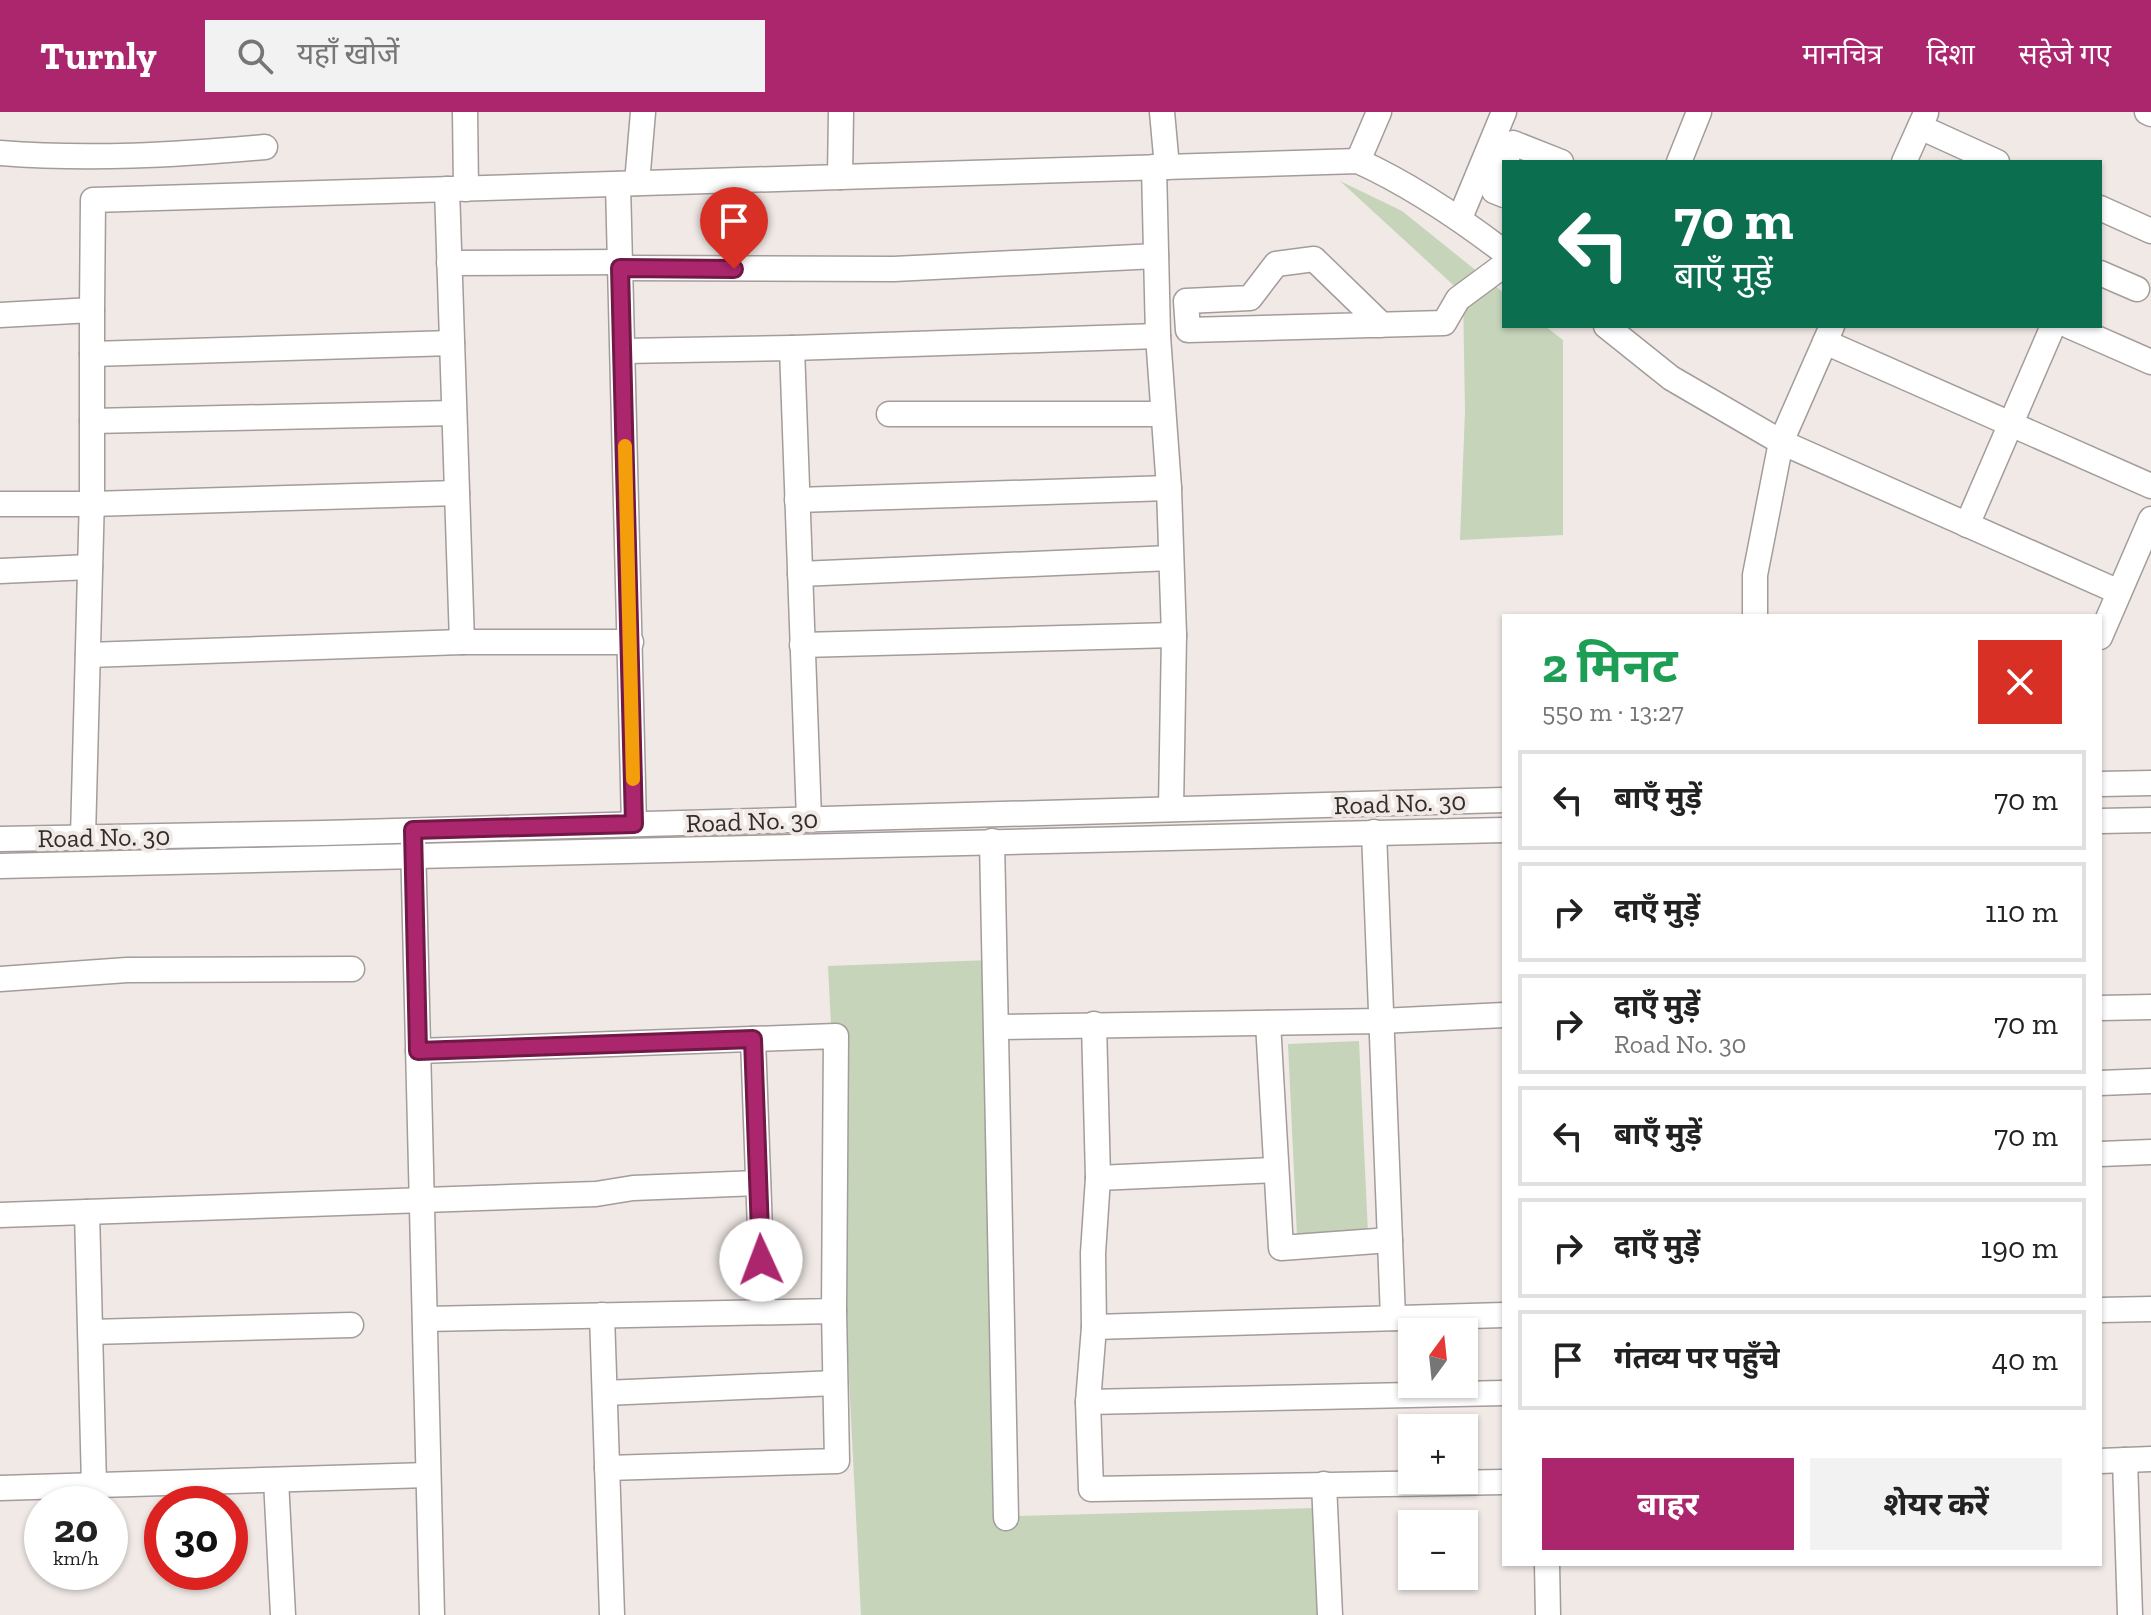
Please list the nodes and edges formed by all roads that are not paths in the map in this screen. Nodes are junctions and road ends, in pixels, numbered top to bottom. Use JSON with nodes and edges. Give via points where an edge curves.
{"nodes":[{"id":1,"x":465,"y":112,"type":"edge"},
{"id":2,"x":643,"y":112,"type":"edge"},
{"id":3,"x":841,"y":112,"type":"edge"},
{"id":4,"x":1162,"y":112,"type":"edge"},
{"id":5,"x":1379,"y":112,"type":"edge"},
{"id":6,"x":1504,"y":112,"type":"edge"},
{"id":7,"x":1699,"y":112,"type":"edge"},
{"id":8,"x":1923,"y":120,"type":"edge"},
{"id":9,"x":265,"y":147,"type":"dead end"},
{"id":10,"x":0,"y":153,"type":"edge"},
{"id":11,"x":1507,"y":160,"type":"edge"},
{"id":12,"x":1556,"y":160,"type":"edge"},
{"id":13,"x":1680,"y":160,"type":"edge"},
{"id":14,"x":1905,"y":160,"type":"edge"},
{"id":15,"x":1993,"y":160,"type":"edge"},
{"id":16,"x":1358,"y":161,"type":"junction"},
{"id":17,"x":1161,"y":167,"type":"junction"},
{"id":18,"x":1502,"y":171,"type":"edge"},
{"id":19,"x":840,"y":177,"type":"junction"},
{"id":20,"x":628,"y":183,"type":"junction"},
{"id":21,"x":456,"y":189,"type":"junction"},
{"id":22,"x":1502,"y":194,"type":"edge"},
{"id":23,"x":2102,"y":209,"type":"edge"},
{"id":24,"x":1460,"y":218,"type":"junction"},
{"id":25,"x":2151,"y":231,"type":"edge"},
{"id":26,"x":1502,"y":250,"type":"edge"},
{"id":27,"x":1156,"y":256,"type":"junction"},
{"id":28,"x":449,"y":263,"type":"junction"},
{"id":29,"x":620,"y":265,"type":"junction"},
{"id":30,"x":1502,"y":266,"type":"edge"},
{"id":31,"x":2102,"y":274,"type":"edge"},
{"id":32,"x":2137,"y":289,"type":"dead end"},
{"id":33,"x":92,"y":310,"type":"junction"},
{"id":34,"x":0,"y":315,"type":"edge"},
{"id":35,"x":1382,"y":325,"type":"junction"},
{"id":36,"x":1611,"y":328,"type":"edge"},
{"id":37,"x":2052,"y":328,"type":"edge"},
{"id":38,"x":2074,"y":328,"type":"edge"},
{"id":39,"x":1829,"y":334,"type":"edge"},
{"id":40,"x":1158,"y":336,"type":"junction"},
{"id":41,"x":452,"y":343,"type":"junction"},
{"id":42,"x":792,"y":348,"type":"junction"},
{"id":43,"x":623,"y":351,"type":"junction"},
{"id":44,"x":92,"y":354,"type":"junction"},
{"id":45,"x":2151,"y":362,"type":"edge"},
{"id":46,"x":454,"y":413,"type":"junction"},
{"id":47,"x":889,"y":414,"type":"dead end"},
{"id":48,"x":1163,"y":414,"type":"junction"},
{"id":49,"x":92,"y":421,"type":"junction"},
{"id":50,"x":2010,"y":424,"type":"junction"},
{"id":51,"x":1781,"y":442,"type":"junction"},
{"id":52,"x":2151,"y":486,"type":"edge"},
{"id":53,"x":1169,"y":488,"type":"junction"},
{"id":54,"x":457,"y":493,"type":"junction"},
{"id":55,"x":797,"y":500,"type":"junction"},
{"id":56,"x":0,"y":504,"type":"edge"},
{"id":57,"x":92,"y":504,"type":"junction"},
{"id":58,"x":2151,"y":519,"type":"edge"},
{"id":59,"x":1967,"y":525,"type":"junction"},
{"id":60,"x":1171,"y":558,"type":"junction"},
{"id":61,"x":90,"y":567,"type":"junction"},
{"id":62,"x":0,"y":571,"type":"edge"},
{"id":63,"x":800,"y":574,"type":"junction"},
{"id":64,"x":2119,"y":592,"type":"junction"},
{"id":65,"x":1755,"y":614,"type":"edge"},
{"id":66,"x":2102,"y":632,"type":"edge"},
{"id":67,"x":1174,"y":635,"type":"junction"},
{"id":68,"x":462,"y":642,"type":"junction"},
{"id":69,"x":631,"y":642,"type":"junction"},
{"id":70,"x":802,"y":645,"type":"junction"},
{"id":71,"x":88,"y":655,"type":"junction"},
{"id":72,"x":2151,"y":783,"type":"edge"},
{"id":73,"x":2102,"y":784,"type":"edge"},
{"id":74,"x":1502,"y":800,"type":"edge"},
{"id":75,"x":1171,"y":809,"type":"junction"},
{"id":76,"x":809,"y":819,"type":"junction"},
{"id":77,"x":2151,"y":820,"type":"edge"},
{"id":78,"x":2102,"y":821,"type":"edge"},
{"id":79,"x":634,"y":824,"type":"junction"},
{"id":80,"x":413,"y":830,"type":"junction"},
{"id":81,"x":1502,"y":830,"type":"edge"},
{"id":82,"x":1374,"y":832,"type":"junction"},
{"id":83,"x":83,"y":837,"type":"junction"},
{"id":84,"x":0,"y":839,"type":"edge"},
{"id":85,"x":992,"y":841,"type":"junction"},
{"id":86,"x":414,"y":856,"type":"junction"},
{"id":87,"x":0,"y":866,"type":"edge"},
{"id":88,"x":352,"y":969,"type":"dead end"},
{"id":89,"x":0,"y":979,"type":"edge"},
{"id":90,"x":2151,"y":1007,"type":"edge"},
{"id":91,"x":2102,"y":1008,"type":"edge"},
{"id":92,"x":1502,"y":1015,"type":"edge"},
{"id":93,"x":1381,"y":1021,"type":"junction"},
{"id":94,"x":1268,"y":1023,"type":"junction"},
{"id":95,"x":1094,"y":1024,"type":"junction"},
{"id":96,"x":997,"y":1027,"type":"junction"},
{"id":97,"x":753,"y":1039,"type":"junction"},
{"id":98,"x":418,"y":1051,"type":"junction"},
{"id":99,"x":2151,"y":1081,"type":"edge"},
{"id":100,"x":2102,"y":1083,"type":"edge"},
{"id":101,"x":2151,"y":1152,"type":"edge"},
{"id":102,"x":2102,"y":1154,"type":"edge"},
{"id":103,"x":1275,"y":1170,"type":"junction"},
{"id":104,"x":1098,"y":1178,"type":"junction"},
{"id":105,"x":758,"y":1183,"type":"junction"},
{"id":106,"x":422,"y":1200,"type":"junction"},
{"id":107,"x":87,"y":1212,"type":"junction"},
{"id":108,"x":0,"y":1215,"type":"edge"},
{"id":109,"x":1390,"y":1240,"type":"junction"},
{"id":110,"x":2102,"y":1304,"type":"edge"},
{"id":111,"x":2151,"y":1309,"type":"edge"},
{"id":112,"x":834,"y":1311,"type":"junction"},
{"id":113,"x":763,"y":1312,"type":"junction"},
{"id":114,"x":602,"y":1315,"type":"junction"},
{"id":115,"x":1502,"y":1315,"type":"edge"},
{"id":116,"x":1393,"y":1318,"type":"junction"},
{"id":117,"x":425,"y":1319,"type":"junction"},
{"id":118,"x":351,"y":1325,"type":"dead end"},
{"id":119,"x":1094,"y":1327,"type":"junction"},
{"id":120,"x":91,"y":1332,"type":"junction"},
{"id":121,"x":835,"y":1383,"type":"junction"},
{"id":122,"x":605,"y":1393,"type":"junction"},
{"id":123,"x":1502,"y":1393,"type":"edge"},
{"id":124,"x":1088,"y":1402,"type":"junction"},
{"id":125,"x":2151,"y":1459,"type":"edge"},
{"id":126,"x":2125,"y":1460,"type":"junction"},
{"id":127,"x":2102,"y":1461,"type":"edge"},
{"id":128,"x":607,"y":1468,"type":"junction"},
{"id":129,"x":428,"y":1475,"type":"junction"},
{"id":130,"x":276,"y":1480,"type":"junction"},
{"id":131,"x":1502,"y":1482,"type":"edge"},
{"id":132,"x":1324,"y":1484,"type":"junction"},
{"id":133,"x":94,"y":1485,"type":"junction"},
{"id":134,"x":0,"y":1488,"type":"edge"},
{"id":135,"x":1006,"y":1518,"type":"dead end"},
{"id":136,"x":1547,"y":1566,"type":"edge"},
{"id":137,"x":283,"y":1615,"type":"edge"},
{"id":138,"x":432,"y":1615,"type":"edge"},
{"id":139,"x":612,"y":1615,"type":"edge"},
{"id":140,"x":1330,"y":1615,"type":"edge"},
{"id":141,"x":1548,"y":1615,"type":"edge"},
{"id":142,"x":2130,"y":1615,"type":"edge"}],
"edges":[{"from":1,"to":21,"type":"street"},
{"from":2,"to":20,"type":"street"},
{"from":3,"to":19,"type":"street"},
{"from":4,"to":17,"type":"street"},
{"from":5,"to":16,"type":"street"},
{"from":6,"to":24,"type":"street"},
{"from":7,"to":13,"type":"street"},
{"from":8,"to":14,"type":"street"},
{"from":8,"to":15,"type":"street"},
{"from":9,"to":10,"type":"street","via":[[60,158]]},
{"from":11,"to":12,"type":"street","via":[[1513,143]]},
{"from":16,"to":17,"type":"street"},
{"from":16,"to":24,"type":"street"},
{"from":17,"to":19,"type":"street"},
{"from":17,"to":27,"type":"street"},
{"from":18,"to":22,"type":"street","via":[[1494,191]]},
{"from":19,"to":20,"type":"street"},
{"from":20,"to":21,"type":"street"},
{"from":20,"to":29,"type":"street"},
{"from":21,"to":28,"type":"street"},
{"from":21,"to":33,"type":"street","via":[[93,200]]},
{"from":23,"to":25,"type":"street"},
{"from":24,"to":26,"type":"street"},
{"from":27,"to":29,"type":"street","via":[[894,269]]},
{"from":27,"to":40,"type":"street"},
{"from":28,"to":29,"type":"street"},
{"from":28,"to":41,"type":"street"},
{"from":29,"to":43,"type":"street"},
{"from":30,"to":35,"type":"street","via":[[1458,299],[1444,323]]},
{"from":31,"to":32,"type":"street"},
{"from":33,"to":34,"type":"street"},
{"from":33,"to":44,"type":"street"},
{"from":35,"to":35,"type":"street","via":[[1188,330],[1186,301],[1250,298],[1276,264],[1314,259]]},
{"from":36,"to":51,"type":"street","via":[[1671,378]]},
{"from":37,"to":50,"type":"street"},
{"from":38,"to":45,"type":"street"},
{"from":39,"to":50,"type":"street"},
{"from":39,"to":51,"type":"street"},
{"from":40,"to":42,"type":"street"},
{"from":40,"to":48,"type":"street"},
{"from":41,"to":44,"type":"street"},
{"from":41,"to":46,"type":"street"},
{"from":42,"to":43,"type":"street"},
{"from":42,"to":55,"type":"street"},
{"from":43,"to":69,"type":"street"},
{"from":44,"to":49,"type":"street"},
{"from":46,"to":49,"type":"street"},
{"from":46,"to":54,"type":"street"},
{"from":47,"to":48,"type":"street"},
{"from":48,"to":53,"type":"street"},
{"from":49,"to":57,"type":"street"},
{"from":50,"to":52,"type":"street"},
{"from":50,"to":59,"type":"street"},
{"from":51,"to":59,"type":"street"},
{"from":51,"to":65,"type":"street","via":[[1755,575]]},
{"from":53,"to":55,"type":"street"},
{"from":53,"to":60,"type":"street"},
{"from":54,"to":57,"type":"street"},
{"from":54,"to":68,"type":"street"},
{"from":55,"to":63,"type":"street"},
{"from":56,"to":57,"type":"street"},
{"from":57,"to":61,"type":"street"},
{"from":58,"to":64,"type":"street"},
{"from":59,"to":64,"type":"street"},
{"from":60,"to":63,"type":"street"},
{"from":60,"to":67,"type":"street"},
{"from":61,"to":62,"type":"street"},
{"from":61,"to":71,"type":"street"},
{"from":63,"to":70,"type":"street"},
{"from":64,"to":66,"type":"street"},
{"from":67,"to":70,"type":"street"},
{"from":67,"to":75,"type":"street"},
{"from":68,"to":69,"type":"street"},
{"from":68,"to":71,"type":"street"},
{"from":69,"to":79,"type":"street"},
{"from":70,"to":76,"type":"street"},
{"from":71,"to":83,"type":"street"},
{"from":72,"to":73,"type":"street"},
{"from":74,"to":75,"type":"street","name":"Road No. 30"},
{"from":75,"to":76,"type":"street","name":"Road No. 30"},
{"from":76,"to":79,"type":"street","name":"Road No. 30"},
{"from":77,"to":78,"type":"street"},
{"from":79,"to":80,"type":"street","name":"Road No. 30"},
{"from":80,"to":83,"type":"street","name":"Road No. 30"},
{"from":80,"to":86,"type":"street"},
{"from":81,"to":82,"type":"street","name":"Road No. 30"},
{"from":82,"to":85,"type":"street","name":"Road No. 30"},
{"from":82,"to":93,"type":"street"},
{"from":83,"to":84,"type":"street","name":"Road No. 30"},
{"from":85,"to":86,"type":"street","name":"Road No. 30"},
{"from":85,"to":96,"type":"street"},
{"from":86,"to":87,"type":"street","name":"Road No. 30"},
{"from":86,"to":98,"type":"street"},
{"from":88,"to":89,"type":"street","via":[[127,970]]},
{"from":90,"to":91,"type":"street"},
{"from":92,"to":93,"type":"street"},
{"from":93,"to":94,"type":"street"},
{"from":93,"to":109,"type":"street"},
{"from":94,"to":95,"type":"street"},
{"from":94,"to":103,"type":"street"},
{"from":95,"to":96,"type":"street"},
{"from":95,"to":104,"type":"street"},
{"from":96,"to":135,"type":"street"},
{"from":97,"to":98,"type":"street"},
{"from":97,"to":105,"type":"street"},
{"from":97,"to":112,"type":"street","via":[[836,1036]]},
{"from":98,"to":106,"type":"street"},
{"from":99,"to":100,"type":"street"},
{"from":101,"to":102,"type":"street"},
{"from":103,"to":104,"type":"street"},
{"from":103,"to":109,"type":"street","via":[[1281,1248]]},
{"from":104,"to":119,"type":"street"},
{"from":105,"to":106,"type":"street"},
{"from":105,"to":113,"type":"street"},
{"from":106,"to":107,"type":"street"},
{"from":106,"to":117,"type":"street"},
{"from":107,"to":108,"type":"street"},
{"from":107,"to":120,"type":"street"},
{"from":109,"to":116,"type":"street"},
{"from":110,"to":111,"type":"street"},
{"from":112,"to":113,"type":"street"},
{"from":112,"to":121,"type":"street"},
{"from":113,"to":114,"type":"street"},
{"from":114,"to":117,"type":"street"},
{"from":114,"to":122,"type":"street"},
{"from":115,"to":116,"type":"street"},
{"from":116,"to":119,"type":"street"},
{"from":117,"to":129,"type":"street"},
{"from":118,"to":120,"type":"street"},
{"from":119,"to":124,"type":"street"},
{"from":120,"to":133,"type":"street"},
{"from":121,"to":122,"type":"street"},
{"from":121,"to":128,"type":"street","via":[[837,1461]]},
{"from":122,"to":128,"type":"street"},
{"from":123,"to":124,"type":"street"},
{"from":124,"to":132,"type":"street","via":[[1091,1489]]},
{"from":125,"to":126,"type":"street"},
{"from":126,"to":127,"type":"street"},
{"from":126,"to":142,"type":"street"},
{"from":128,"to":139,"type":"street"},
{"from":129,"to":130,"type":"street"},
{"from":129,"to":138,"type":"street"},
{"from":130,"to":133,"type":"street"},
{"from":130,"to":137,"type":"street"},
{"from":131,"to":132,"type":"street"},
{"from":132,"to":140,"type":"street"},
{"from":133,"to":134,"type":"street"},
{"from":136,"to":141,"type":"street"}]}
